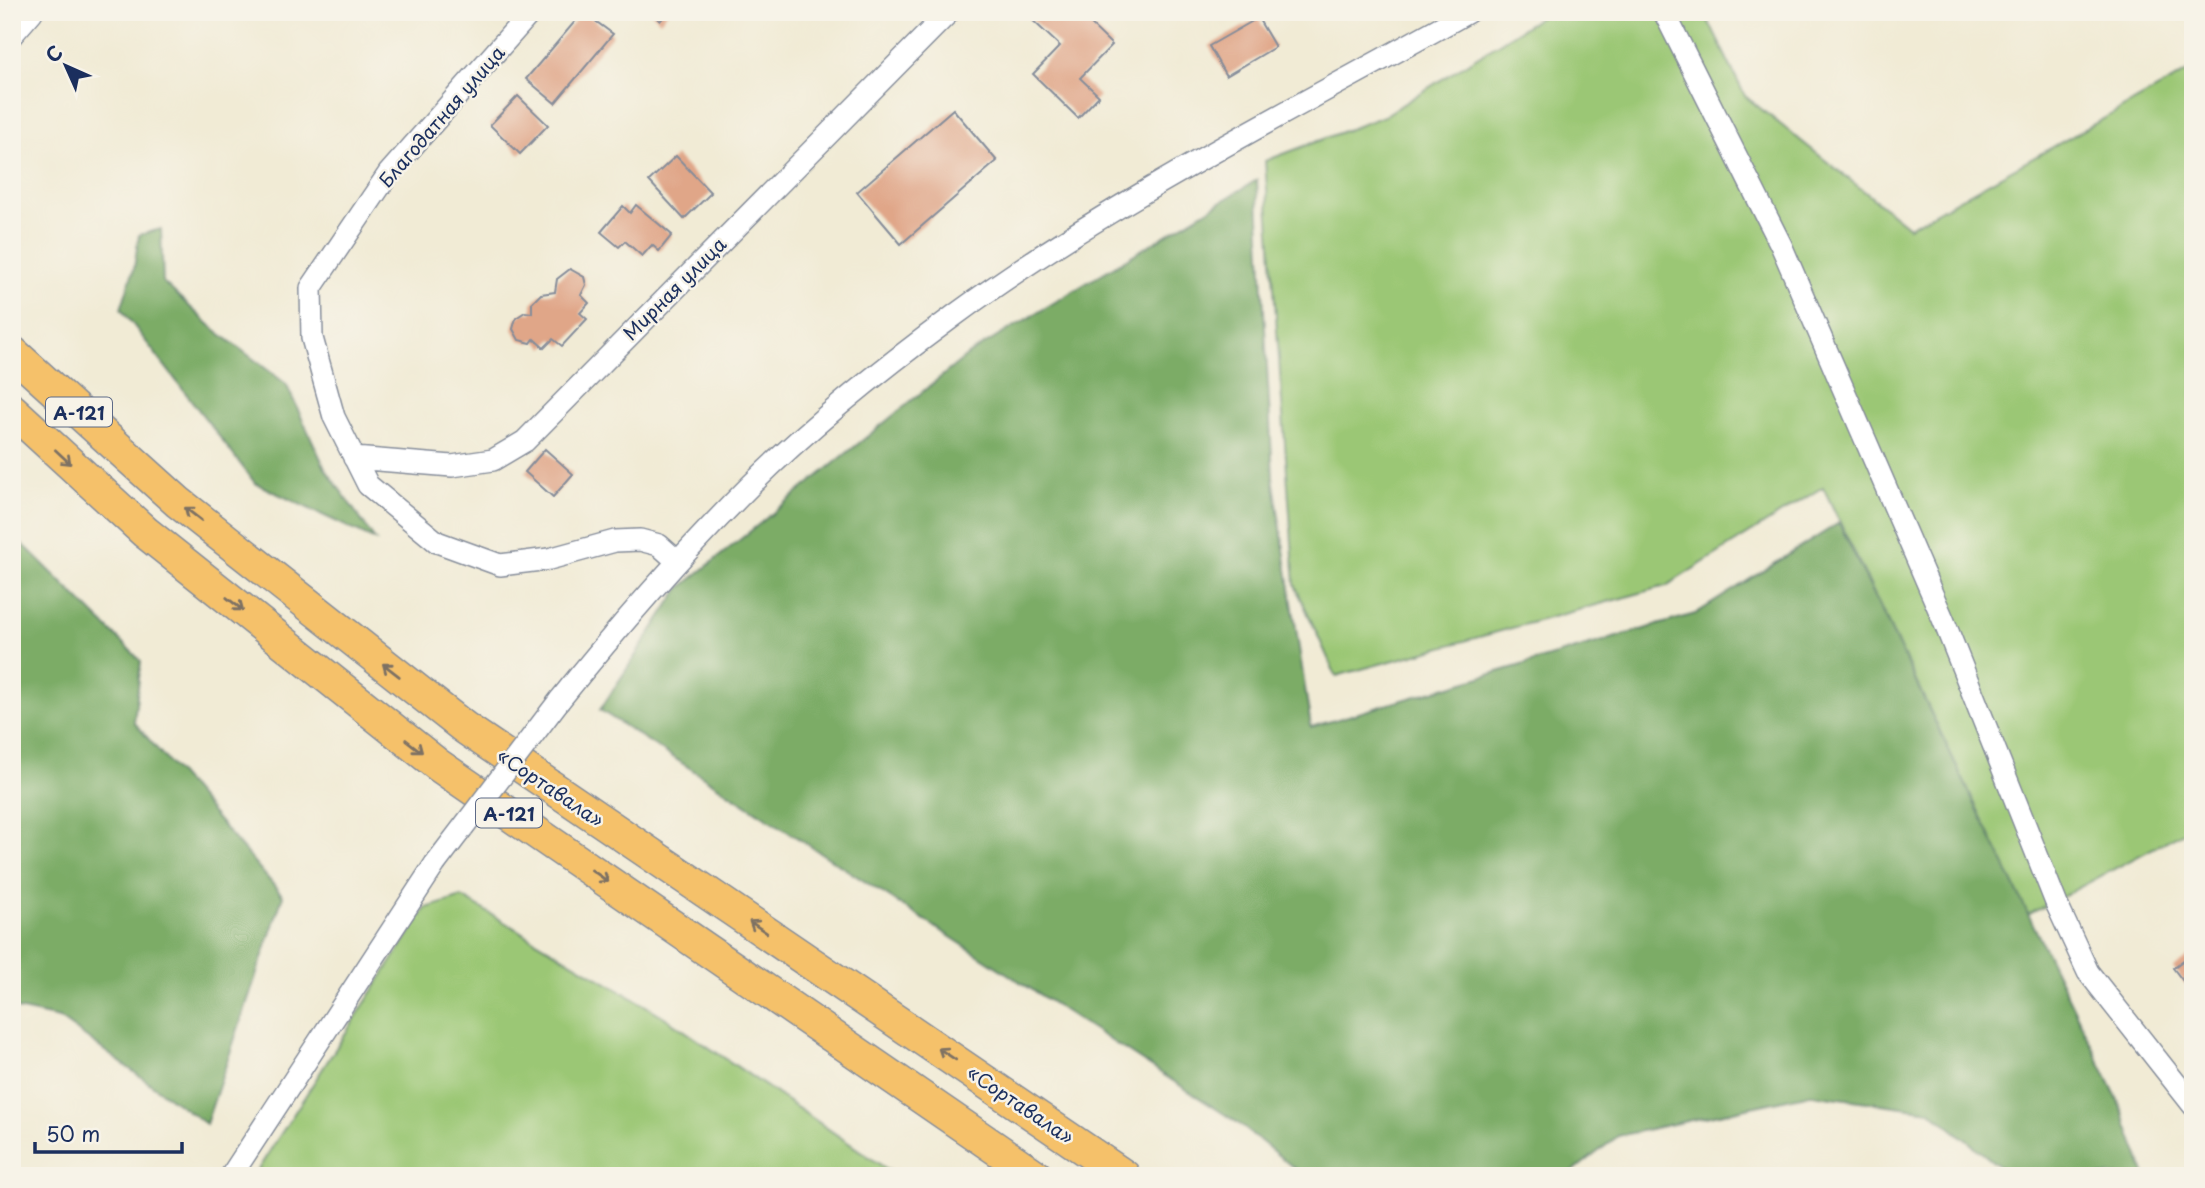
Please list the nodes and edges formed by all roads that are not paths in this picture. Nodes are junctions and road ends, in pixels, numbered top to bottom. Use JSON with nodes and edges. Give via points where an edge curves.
{"nodes":[{"id":1,"x":32,"y":12,"type":"edge"},
{"id":2,"x":531,"y":12,"type":"edge"},
{"id":3,"x":948,"y":12,"type":"edge"},
{"id":4,"x":1468,"y":12,"type":"edge"},
{"id":5,"x":1664,"y":12,"type":"edge"},
{"id":6,"x":12,"y":35,"type":"edge"},
{"id":7,"x":12,"y":352,"type":"edge"},
{"id":8,"x":12,"y":410,"type":"edge"},
{"id":9,"x":354,"y":458,"type":"junction"},
{"id":10,"x":677,"y":561,"type":"junction"},
{"id":11,"x":2193,"y":1105,"type":"edge"},
{"id":12,"x":231,"y":1176,"type":"edge"},
{"id":13,"x":1036,"y":1176,"type":"edge"},
{"id":14,"x":1124,"y":1176,"type":"edge"}],
"edges":[{"from":1,"to":6,"type":"street"},
{"from":2,"to":9,"type":"street","name":"Благодатная улица","via":[[389,173],[311,288],[313,338],[334,417]]},
{"from":3,"to":9,"type":"street","name":"Мирная улица","via":[[525,441],[493,460],[452,466]]},
{"from":4,"to":10,"type":"street","via":[[1103,219],[956,315],[753,483]]},
{"from":5,"to":11,"type":"street","via":[[1781,245],[1943,619],[2088,972]]},
{"from":14,"to":7,"type":"highway","name":"«Сортавала»","number":"А-121","one_way":true,"via":[[465,728],[178,502]]},
{"from":8,"to":13,"type":"highway","number":"А-121","one_way":true,"via":[[145,533],[438,765]]},
{"from":9,"to":10,"type":"street","name":"Благодатная улица","via":[[368,485],[437,542],[500,565],[640,540],[659,545]]},
{"from":10,"to":12,"type":"street","bridge":true,"via":[[558,701],[435,864]]}]}
